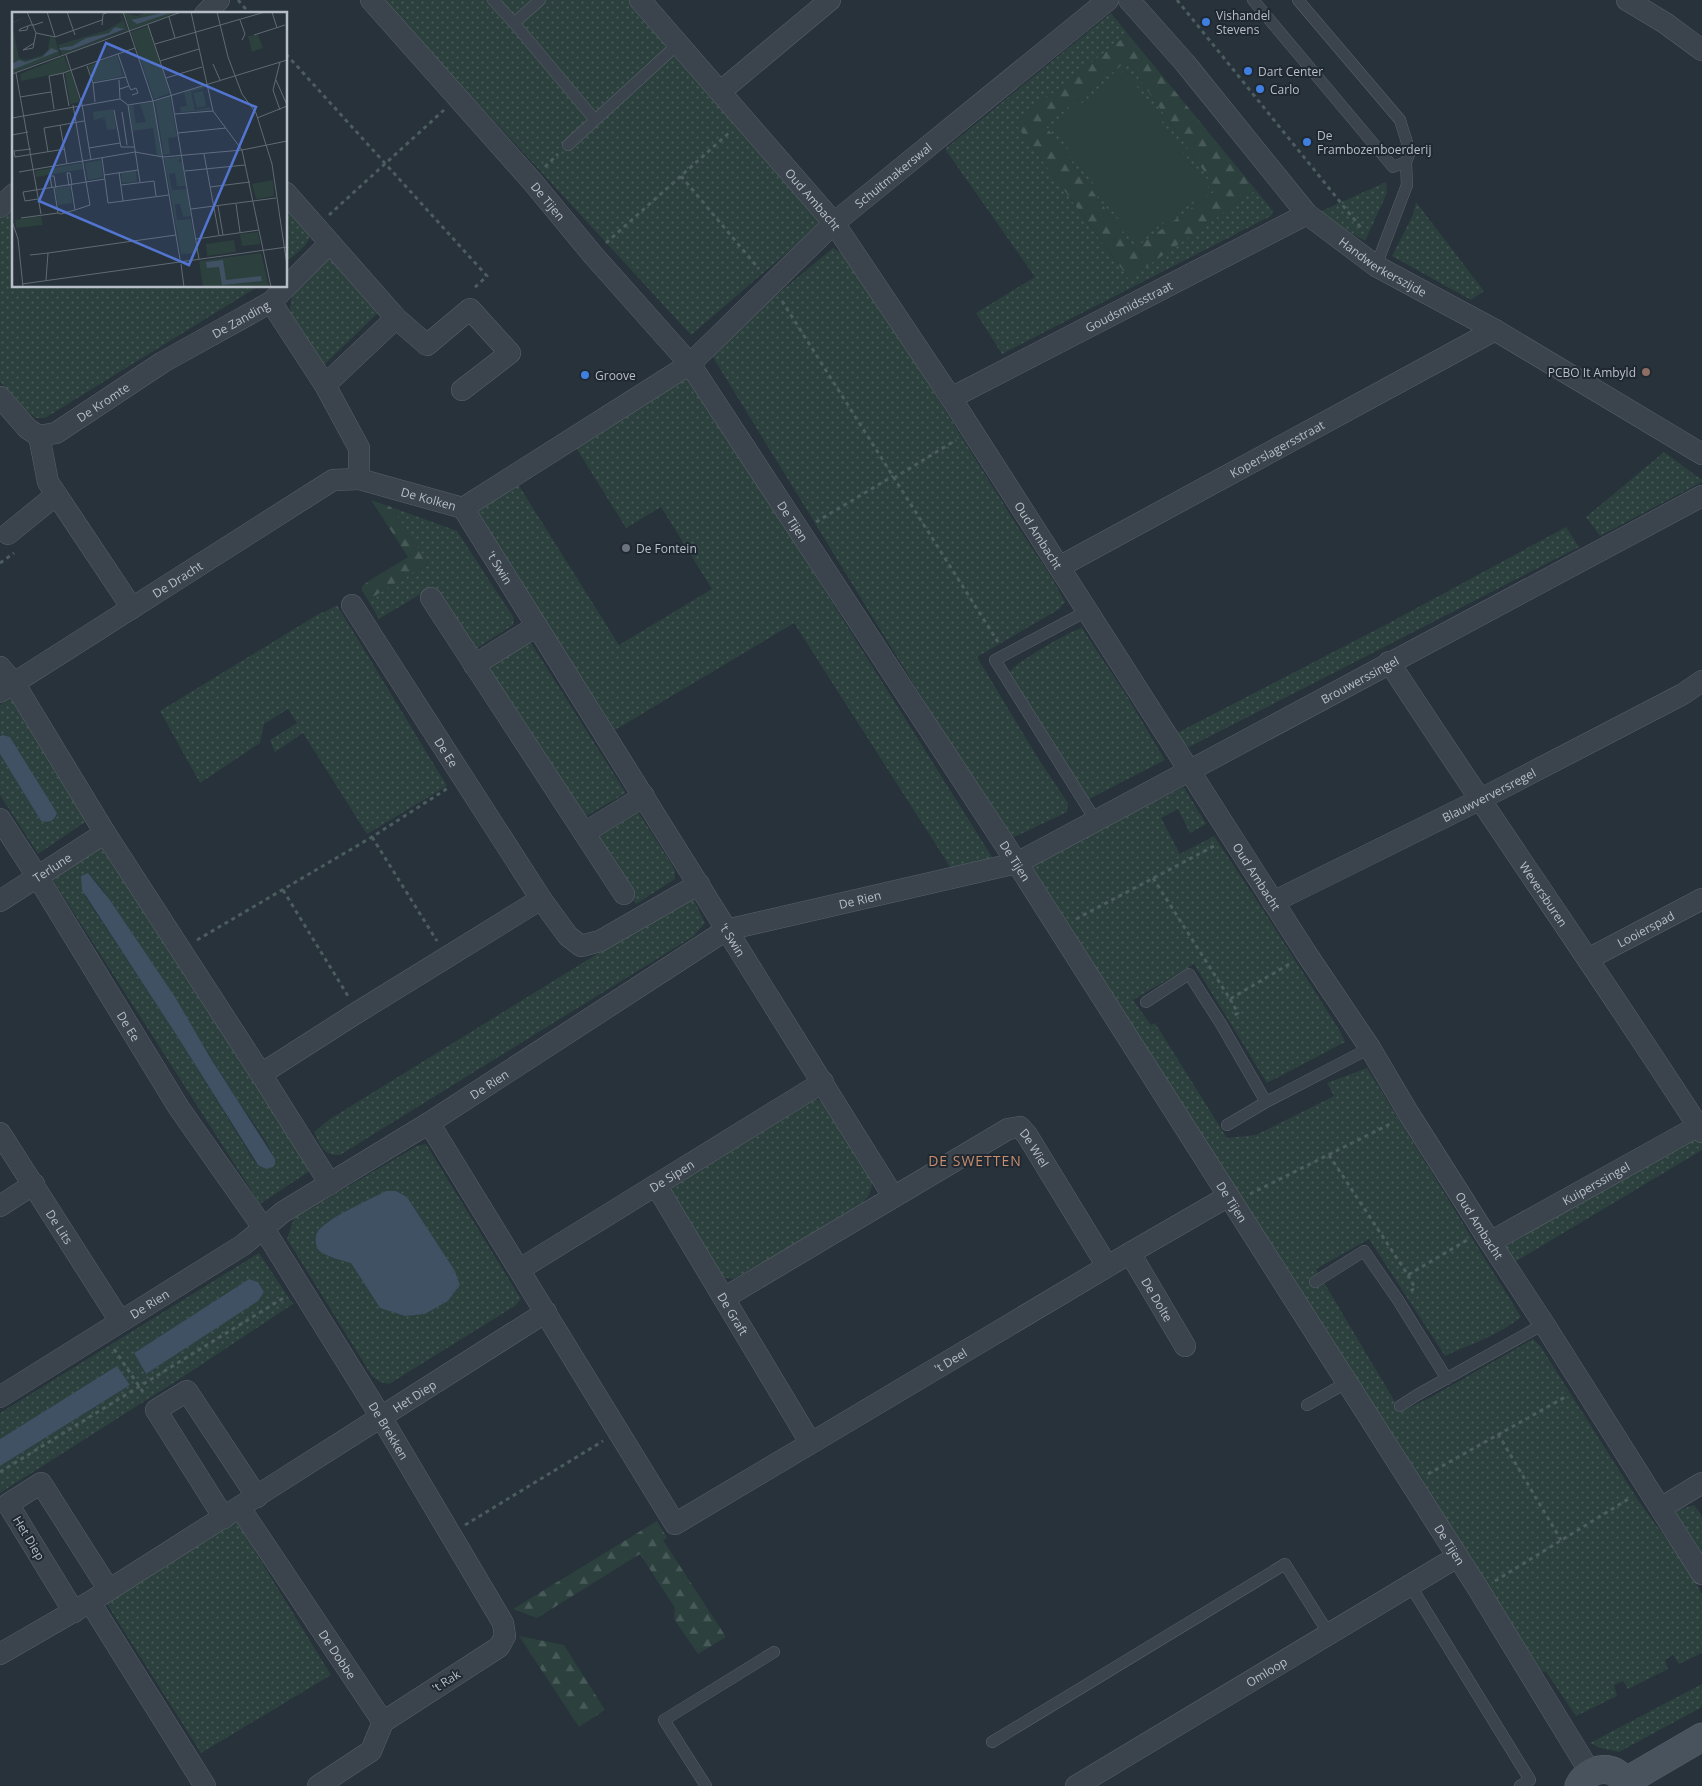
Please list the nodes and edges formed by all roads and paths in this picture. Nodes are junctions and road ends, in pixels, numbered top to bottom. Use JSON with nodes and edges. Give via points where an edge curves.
{"nodes":[{"id":1,"x":219,"y":0,"type":"edge"},
{"id":2,"x":238,"y":0,"type":"edge"},
{"id":3,"x":371,"y":0,"type":"edge"},
{"id":4,"x":493,"y":0,"type":"edge"},
{"id":5,"x":540,"y":0,"type":"edge"},
{"id":6,"x":640,"y":0,"type":"edge"},
{"id":7,"x":830,"y":0,"type":"edge"},
{"id":8,"x":1108,"y":0,"type":"edge"},
{"id":9,"x":1129,"y":0,"type":"edge"},
{"id":10,"x":1176,"y":0,"type":"edge"},
{"id":11,"x":1253,"y":0,"type":"edge"},
{"id":12,"x":1298,"y":0,"type":"edge"},
{"id":13,"x":1627,"y":0,"type":"edge"},
{"id":14,"x":206,"y":12,"type":"edge"},
{"id":15,"x":248,"y":12,"type":"edge"},
{"id":16,"x":514,"y":23,"type":"junction"},
{"id":17,"x":678,"y":44,"type":"junction"},
{"id":18,"x":1702,"y":50,"type":"edge"},
{"id":19,"x":288,"y":56,"type":"edge"},
{"id":20,"x":720,"y":92,"type":"junction"},
{"id":21,"x":458,"y":97,"type":"junction"},
{"id":22,"x":594,"y":120,"type":"junction"},
{"id":23,"x":744,"y":120,"type":"junction"},
{"id":24,"x":568,"y":145,"type":"joint"},
{"id":25,"x":1406,"y":162,"type":"junction"},
{"id":26,"x":385,"y":163,"type":"junction"},
{"id":27,"x":681,"y":176,"type":"junction"},
{"id":28,"x":531,"y":180,"type":"junction"},
{"id":29,"x":288,"y":195,"type":"edge"},
{"id":30,"x":12,"y":196,"type":"edge"},
{"id":31,"x":0,"y":207,"type":"edge"},
{"id":32,"x":1307,"y":214,"type":"junction"},
{"id":33,"x":834,"y":222,"type":"junction"},
{"id":34,"x":316,"y":227,"type":"junction"},
{"id":35,"x":1385,"y":242,"type":"junction"},
{"id":36,"x":330,"y":243,"type":"junction"},
{"id":37,"x":593,"y":255,"type":"junction"},
{"id":38,"x":1376,"y":266,"type":"junction"},
{"id":39,"x":771,"y":284,"type":"junction"},
{"id":40,"x":288,"y":286,"type":"edge"},
{"id":41,"x":286,"y":288,"type":"edge"},
{"id":42,"x":272,"y":302,"type":"junction"},
{"id":43,"x":470,"y":309,"type":"junction"},
{"id":44,"x":396,"y":318,"type":"junction"},
{"id":45,"x":1495,"y":330,"type":"junction"},
{"id":46,"x":163,"y":362,"type":"joint"},
{"id":47,"x":690,"y":364,"type":"junction"},
{"id":48,"x":325,"y":385,"type":"junction"},
{"id":49,"x":462,"y":390,"type":"dead end"},
{"id":50,"x":0,"y":397,"type":"edge"},
{"id":51,"x":951,"y":398,"type":"junction"},
{"id":52,"x":971,"y":430,"type":"junction"},
{"id":53,"x":40,"y":436,"type":"junction"},
{"id":54,"x":1702,"y":454,"type":"edge"},
{"id":55,"x":894,"y":477,"type":"junction"},
{"id":56,"x":359,"y":479,"type":"junction"},
{"id":57,"x":56,"y":495,"type":"junction"},
{"id":58,"x":1702,"y":496,"type":"edge"},
{"id":59,"x":463,"y":508,"type":"junction"},
{"id":60,"x":800,"y":532,"type":"junction"},
{"id":61,"x":8,"y":534,"type":"dead end"},
{"id":62,"x":1059,"y":567,"type":"junction"},
{"id":63,"x":431,"y":598,"type":"dead end"},
{"id":64,"x":352,"y":604,"type":"dead end"},
{"id":65,"x":132,"y":608,"type":"junction"},
{"id":66,"x":1087,"y":611,"type":"junction"},
{"id":67,"x":537,"y":626,"type":"junction"},
{"id":68,"x":1006,"y":654,"type":"junction"},
{"id":69,"x":1389,"y":662,"type":"junction"},
{"id":70,"x":474,"y":665,"type":"junction"},
{"id":71,"x":0,"y":667,"type":"edge"},
{"id":72,"x":1702,"y":681,"type":"edge"},
{"id":73,"x":7,"y":688,"type":"edge"},
{"id":74,"x":1189,"y":770,"type":"junction"},
{"id":75,"x":464,"y":779,"type":"junction"},
{"id":76,"x":644,"y":796,"type":"junction"},
{"id":77,"x":1479,"y":800,"type":"junction"},
{"id":78,"x":0,"y":820,"type":"edge"},
{"id":79,"x":1096,"y":822,"type":"junction"},
{"id":80,"x":106,"y":833,"type":"junction"},
{"id":81,"x":584,"y":833,"type":"junction"},
{"id":82,"x":1231,"y":836,"type":"junction"},
{"id":83,"x":372,"y":837,"type":"junction"},
{"id":84,"x":1017,"y":863,"type":"junction"},
{"id":85,"x":37,"y":876,"type":"junction"},
{"id":86,"x":1153,"y":878,"type":"junction"},
{"id":87,"x":699,"y":884,"type":"junction"},
{"id":88,"x":283,"y":890,"type":"junction"},
{"id":89,"x":624,"y":894,"type":"dead end"},
{"id":90,"x":541,"y":899,"type":"junction"},
{"id":91,"x":1702,"y":899,"type":"edge"},
{"id":92,"x":0,"y":901,"type":"edge"},
{"id":93,"x":1273,"y":902,"type":"junction"},
{"id":94,"x":1058,"y":929,"type":"junction"},
{"id":95,"x":726,"y":930,"type":"junction"},
{"id":96,"x":181,"y":949,"type":"junction"},
{"id":97,"x":1306,"y":953,"type":"junction"},
{"id":98,"x":447,"y":956,"type":"junction"},
{"id":99,"x":1588,"y":959,"type":"junction"},
{"id":100,"x":1146,"y":1002,"type":"dead end"},
{"id":101,"x":358,"y":1012,"type":"junction"},
{"id":102,"x":1370,"y":1048,"type":"junction"},
{"id":103,"x":262,"y":1074,"type":"junction"},
{"id":104,"x":823,"y":1082,"type":"junction"},
{"id":105,"x":1266,"y":1102,"type":"junction"},
{"id":106,"x":1409,"y":1114,"type":"junction"},
{"id":107,"x":429,"y":1123,"type":"junction"},
{"id":108,"x":1227,"y":1125,"type":"dead end"},
{"id":109,"x":1701,"y":1128,"type":"edge"},
{"id":110,"x":0,"y":1133,"type":"edge"},
{"id":111,"x":1329,"y":1155,"type":"junction"},
{"id":112,"x":34,"y":1184,"type":"junction"},
{"id":113,"x":330,"y":1184,"type":"junction"},
{"id":114,"x":656,"y":1185,"type":"junction"},
{"id":115,"x":893,"y":1196,"type":"junction"},
{"id":116,"x":1230,"y":1200,"type":"junction"},
{"id":117,"x":0,"y":1206,"type":"edge"},
{"id":118,"x":264,"y":1229,"type":"junction"},
{"id":119,"x":1486,"y":1236,"type":"junction"},
{"id":120,"x":1130,"y":1253,"type":"junction"},
{"id":121,"x":1107,"y":1266,"type":"junction"},
{"id":122,"x":520,"y":1269,"type":"junction"},
{"id":123,"x":1315,"y":1282,"type":"dead end"},
{"id":124,"x":300,"y":1288,"type":"junction"},
{"id":125,"x":724,"y":1298,"type":"junction"},
{"id":126,"x":546,"y":1312,"type":"junction"},
{"id":127,"x":1544,"y":1324,"type":"junction"},
{"id":128,"x":111,"y":1327,"type":"junction"},
{"id":129,"x":1185,"y":1346,"type":"dead end"},
{"id":130,"x":1447,"y":1379,"type":"junction"},
{"id":131,"x":1346,"y":1383,"type":"junction"},
{"id":132,"x":139,"y":1387,"type":"junction"},
{"id":133,"x":1584,"y":1387,"type":"junction"},
{"id":134,"x":0,"y":1397,"type":"edge"},
{"id":135,"x":1307,"y":1405,"type":"dead end"},
{"id":136,"x":1400,"y":1406,"type":"dead end"},
{"id":137,"x":381,"y":1417,"type":"junction"},
{"id":138,"x":619,"y":1432,"type":"junction"},
{"id":139,"x":1498,"y":1434,"type":"junction"},
{"id":140,"x":810,"y":1442,"type":"junction"},
{"id":141,"x":0,"y":1472,"type":"edge"},
{"id":142,"x":1702,"y":1483,"type":"edge"},
{"id":143,"x":1410,"y":1484,"type":"junction"},
{"id":144,"x":1648,"y":1487,"type":"junction"},
{"id":145,"x":240,"y":1508,"type":"junction"},
{"id":146,"x":1661,"y":1508,"type":"junction"},
{"id":147,"x":450,"y":1534,"type":"junction"},
{"id":148,"x":1561,"y":1540,"type":"junction"},
{"id":149,"x":1457,"y":1557,"type":"junction"},
{"id":150,"x":1702,"y":1574,"type":"edge"},
{"id":151,"x":1410,"y":1585,"type":"junction"},
{"id":152,"x":109,"y":1590,"type":"junction"},
{"id":153,"x":1479,"y":1590,"type":"junction"},
{"id":154,"x":82,"y":1607,"type":"junction"},
{"id":155,"x":1329,"y":1634,"type":"junction"},
{"id":156,"x":506,"y":1636,"type":"joint"},
{"id":157,"x":774,"y":1652,"type":"dead end"},
{"id":158,"x":0,"y":1654,"type":"edge"},
{"id":159,"x":383,"y":1722,"type":"junction"},
{"id":160,"x":1702,"y":1737,"type":"edge"},
{"id":161,"x":992,"y":1742,"type":"dead end"},
{"id":162,"x":1585,"y":1779,"type":"edge"},
{"id":163,"x":1626,"y":1784,"type":"edge"},
{"id":164,"x":205,"y":1786,"type":"edge"},
{"id":165,"x":318,"y":1786,"type":"edge"},
{"id":166,"x":706,"y":1786,"type":"edge"},
{"id":167,"x":1076,"y":1786,"type":"edge"},
{"id":168,"x":1520,"y":1786,"type":"edge"}],
"edges":[{"from":1,"to":14,"type":"street"},
{"from":2,"to":15,"type":"path"},
{"from":3,"to":21,"type":"street","name":"De Tijen"},
{"from":4,"to":16,"type":"lane"},
{"from":5,"to":16,"type":"lane"},
{"from":6,"to":17,"type":"street","name":"Oud Ambacht"},
{"from":7,"to":20,"type":"street"},
{"from":8,"to":33,"type":"street","name":"Schuitmakerswal"},
{"from":9,"to":32,"type":"street","name":"Handwerkerszijde"},
{"from":10,"to":35,"type":"path","via":[[1362,230]]},
{"from":11,"to":25,"type":"lane","via":[[1393,167]]},
{"from":12,"to":25,"type":"lane","via":[[1400,120],[1410,152]]},
{"from":13,"to":18,"type":"street"},
{"from":16,"to":22,"type":"lane"},
{"from":17,"to":20,"type":"street","name":"Oud Ambacht"},
{"from":17,"to":22,"type":"lane"},
{"from":19,"to":26,"type":"path"},
{"from":20,"to":23,"type":"street","name":"Oud Ambacht"},
{"from":21,"to":26,"type":"path"},
{"from":21,"to":28,"type":"street","name":"De Tijen"},
{"from":22,"to":24,"type":"lane"},
{"from":23,"to":27,"type":"path"},
{"from":23,"to":33,"type":"street","name":"Oud Ambacht"},
{"from":24,"to":28,"type":"path"},
{"from":25,"to":35,"type":"lane","via":[[1406,185]]},
{"from":26,"to":34,"type":"path"},
{"from":26,"to":43,"type":"path","via":[[486,276],[472,290]]},
{"from":27,"to":37,"type":"path"},
{"from":27,"to":39,"type":"path"},
{"from":28,"to":37,"type":"street","name":"De Tijen"},
{"from":29,"to":34,"type":"street"},
{"from":30,"to":31,"type":"street"},
{"from":32,"to":38,"type":"street","name":"Handwerkerszijde"},
{"from":32,"to":51,"type":"street","name":"Goudsmidsstraat"},
{"from":33,"to":39,"type":"street","name":"Schuitmakerswal"},
{"from":33,"to":51,"type":"street","name":"Oud Ambacht"},
{"from":34,"to":36,"type":"street"},
{"from":35,"to":38,"type":"lane"},
{"from":36,"to":40,"type":"street","name":"De Zanding"},
{"from":36,"to":44,"type":"street"},
{"from":37,"to":47,"type":"street","name":"De Tijen"},
{"from":38,"to":45,"type":"street","name":"Handwerkerszijde"},
{"from":39,"to":47,"type":"street","name":"Schuitmakerswal"},
{"from":39,"to":55,"type":"path"},
{"from":41,"to":42,"type":"street","name":"De Zanding"},
{"from":42,"to":46,"type":"street","name":"De Zanding"},
{"from":42,"to":48,"type":"street"},
{"from":43,"to":44,"type":"street","via":[[427,345]]},
{"from":43,"to":49,"type":"street","via":[[510,353]]},
{"from":44,"to":48,"type":"street"},
{"from":45,"to":54,"type":"street","name":"Handwerkerszijde"},
{"from":45,"to":62,"type":"street","name":"Koperslagersstraat"},
{"from":46,"to":53,"type":"street","name":"De Kromte","via":[[56,433]]},
{"from":47,"to":59,"type":"street","name":"De Kolken"},
{"from":47,"to":60,"type":"street","name":"De Tijen"},
{"from":48,"to":56,"type":"street","via":[[359,448]]},
{"from":50,"to":53,"type":"street","via":[[28,429]]},
{"from":51,"to":52,"type":"street","name":"Oud Ambacht"},
{"from":52,"to":55,"type":"path"},
{"from":52,"to":62,"type":"street","name":"Oud Ambacht"},
{"from":53,"to":57,"type":"street","via":[[48,482]]},
{"from":55,"to":60,"type":"path"},
{"from":55,"to":68,"type":"path"},
{"from":56,"to":59,"type":"street","name":"De Kolken"},
{"from":56,"to":65,"type":"street","name":"De Dracht","via":[[333,480]]},
{"from":57,"to":61,"type":"street"},
{"from":57,"to":65,"type":"street"},
{"from":58,"to":69,"type":"street","name":"Brouwerssingel"},
{"from":59,"to":67,"type":"street","name":"'t Swin"},
{"from":60,"to":84,"type":"street","name":"De Tijen"},
{"from":62,"to":66,"type":"street","name":"Oud Ambacht"},
{"from":63,"to":70,"type":"street"},
{"from":64,"to":75,"type":"street","name":"De Ee"},
{"from":65,"to":73,"type":"street","name":"De Dracht"},
{"from":66,"to":68,"type":"lane"},
{"from":66,"to":74,"type":"street","name":"Oud Ambacht"},
{"from":67,"to":70,"type":"street"},
{"from":67,"to":76,"type":"street","name":"'t Swin"},
{"from":68,"to":79,"type":"lane","via":[[995,660]]},
{"from":69,"to":74,"type":"street","name":"Brouwerssingel"},
{"from":69,"to":77,"type":"street","name":"Weversburen"},
{"from":70,"to":81,"type":"street"},
{"from":71,"to":73,"type":"street"},
{"from":72,"to":77,"type":"street","name":"Blauwverversregel","via":[[1683,694]]},
{"from":73,"to":80,"type":"street"},
{"from":74,"to":79,"type":"street","name":"Brouwerssingel"},
{"from":74,"to":82,"type":"street","name":"Oud Ambacht"},
{"from":75,"to":83,"type":"path"},
{"from":75,"to":90,"type":"street","name":"De Ee"},
{"from":76,"to":81,"type":"street"},
{"from":76,"to":87,"type":"street","name":"'t Swin"},
{"from":77,"to":93,"type":"street","name":"Blauwverversregel"},
{"from":77,"to":99,"type":"street","name":"Weversburen"},
{"from":78,"to":85,"type":"street","name":"De Ee"},
{"from":79,"to":84,"type":"street","name":"Brouwerssingel"},
{"from":80,"to":85,"type":"street","name":"Terlune"},
{"from":80,"to":96,"type":"street"},
{"from":81,"to":89,"type":"street"},
{"from":82,"to":86,"type":"path"},
{"from":82,"to":93,"type":"street","name":"Oud Ambacht"},
{"from":83,"to":88,"type":"path"},
{"from":83,"to":98,"type":"path"},
{"from":84,"to":94,"type":"street","name":"De Tijen"},
{"from":84,"to":95,"type":"street","name":"De Rien"},
{"from":85,"to":92,"type":"street","name":"Terlune"},
{"from":85,"to":118,"type":"street","name":"De Ee","via":[[179,1108]]},
{"from":86,"to":94,"type":"path"},
{"from":86,"to":97,"type":"path","via":[[1230,999]]},
{"from":87,"to":90,"type":"street","name":"De Ee","via":[[600,941],[582,946],[568,936]]},
{"from":87,"to":95,"type":"street","name":"'t Swin"},
{"from":88,"to":96,"type":"path"},
{"from":88,"to":101,"type":"path"},
{"from":90,"to":98,"type":"street"},
{"from":91,"to":99,"type":"street","name":"Looierspad"},
{"from":93,"to":97,"type":"street","name":"Oud Ambacht"},
{"from":94,"to":116,"type":"street","name":"De Tijen"},
{"from":95,"to":104,"type":"street","name":"'t Swin"},
{"from":95,"to":107,"type":"street","name":"De Rien"},
{"from":96,"to":103,"type":"street"},
{"from":97,"to":102,"type":"street","name":"Oud Ambacht"},
{"from":98,"to":101,"type":"street"},
{"from":99,"to":109,"type":"street","name":"Weversburen"},
{"from":100,"to":105,"type":"lane","via":[[1189,974]]},
{"from":101,"to":103,"type":"street"},
{"from":102,"to":105,"type":"lane"},
{"from":102,"to":106,"type":"street","name":"Oud Ambacht"},
{"from":103,"to":113,"type":"street"},
{"from":104,"to":114,"type":"street","name":"De Sipen"},
{"from":104,"to":115,"type":"street"},
{"from":105,"to":108,"type":"lane"},
{"from":106,"to":111,"type":"path"},
{"from":106,"to":119,"type":"street","name":"Oud Ambacht"},
{"from":107,"to":113,"type":"street","name":"De Rien"},
{"from":107,"to":122,"type":"street"},
{"from":109,"to":119,"type":"street","name":"Kuiperssingel"},
{"from":110,"to":112,"type":"street","name":"De Lits"},
{"from":111,"to":116,"type":"path"},
{"from":111,"to":119,"type":"path","via":[[1408,1275]]},
{"from":112,"to":117,"type":"street"},
{"from":112,"to":128,"type":"street","name":"De Lits"},
{"from":113,"to":118,"type":"street","name":"De Rien","via":[[283,1212]]},
{"from":114,"to":122,"type":"street","name":"De Sipen"},
{"from":114,"to":125,"type":"street","name":"De Graft"},
{"from":115,"to":121,"type":"street","name":"De Wiel","via":[[1008,1129],[1020,1128]]},
{"from":115,"to":125,"type":"street","name":"De Wiel"},
{"from":116,"to":120,"type":"street","name":"'t Deel"},
{"from":116,"to":131,"type":"street","name":"De Tijen"},
{"from":118,"to":124,"type":"street","name":"De Brekken"},
{"from":118,"to":128,"type":"street","name":"De Rien"},
{"from":119,"to":127,"type":"street","name":"Oud Ambacht"},
{"from":120,"to":121,"type":"street","name":"'t Deel"},
{"from":120,"to":129,"type":"street","name":"De Dolte"},
{"from":121,"to":140,"type":"street","name":"'t Deel"},
{"from":122,"to":126,"type":"street"},
{"from":123,"to":130,"type":"lane","via":[[1364,1251]]},
{"from":124,"to":132,"type":"path"},
{"from":124,"to":137,"type":"street","name":"De Brekken"},
{"from":125,"to":140,"type":"street","name":"De Graft"},
{"from":126,"to":137,"type":"street","name":"Het Diep"},
{"from":126,"to":138,"type":"street"},
{"from":127,"to":130,"type":"lane"},
{"from":127,"to":133,"type":"street","name":"Oud Ambacht"},
{"from":128,"to":132,"type":"path"},
{"from":128,"to":134,"type":"street","name":"De Rien"},
{"from":130,"to":136,"type":"lane"},
{"from":131,"to":135,"type":"lane"},
{"from":131,"to":143,"type":"street","name":"De Tijen"},
{"from":132,"to":141,"type":"path"},
{"from":133,"to":139,"type":"path"},
{"from":133,"to":144,"type":"street","name":"Oud Ambacht"},
{"from":137,"to":145,"type":"street","name":"Het Diep"},
{"from":137,"to":147,"type":"street","name":"De Brekken"},
{"from":138,"to":140,"type":"street","name":"'t Deel","via":[[675,1524]]},
{"from":138,"to":147,"type":"path"},
{"from":139,"to":143,"type":"path"},
{"from":139,"to":148,"type":"path"},
{"from":142,"to":146,"type":"street"},
{"from":143,"to":149,"type":"street","name":"De Tijen"},
{"from":144,"to":146,"type":"street","name":"Oud Ambacht"},
{"from":144,"to":148,"type":"path"},
{"from":145,"to":145,"type":"street","via":[[156,1410],[186,1391]]},
{"from":145,"to":152,"type":"street","name":"Het Diep"},
{"from":145,"to":159,"type":"street","name":"De Dobbe"},
{"from":146,"to":150,"type":"street","name":"Oud Ambacht"},
{"from":147,"to":156,"type":"street","name":"De Brekken","via":[[503,1623]]},
{"from":148,"to":153,"type":"path"},
{"from":149,"to":151,"type":"street","name":"Omloop"},
{"from":149,"to":153,"type":"street","name":"De Tijen"},
{"from":151,"to":155,"type":"street","name":"Omloop"},
{"from":151,"to":168,"type":"lane","via":[[1530,1780]]},
{"from":152,"to":154,"type":"street","name":"Het Diep"},
{"from":152,"to":154,"type":"street","name":"Het Diep","via":[[41,1483],[8,1504]]},
{"from":153,"to":162,"type":"street","name":"De Tijen"},
{"from":154,"to":158,"type":"street","name":"Het Diep"},
{"from":154,"to":164,"type":"street"},
{"from":155,"to":161,"type":"lane","via":[[1285,1564]]},
{"from":155,"to":167,"type":"street","name":"Omloop"},
{"from":156,"to":159,"type":"street","name":"'t Rak","via":[[499,1647]]},
{"from":157,"to":166,"type":"lane","via":[[664,1720]]},
{"from":159,"to":165,"type":"street","via":[[371,1751]]},
{"from":160,"to":163,"type":"street"},
{"from":162,"to":163,"type":"street","via":[[1600,1769],[1610,1770],[1619,1774]]}]}
